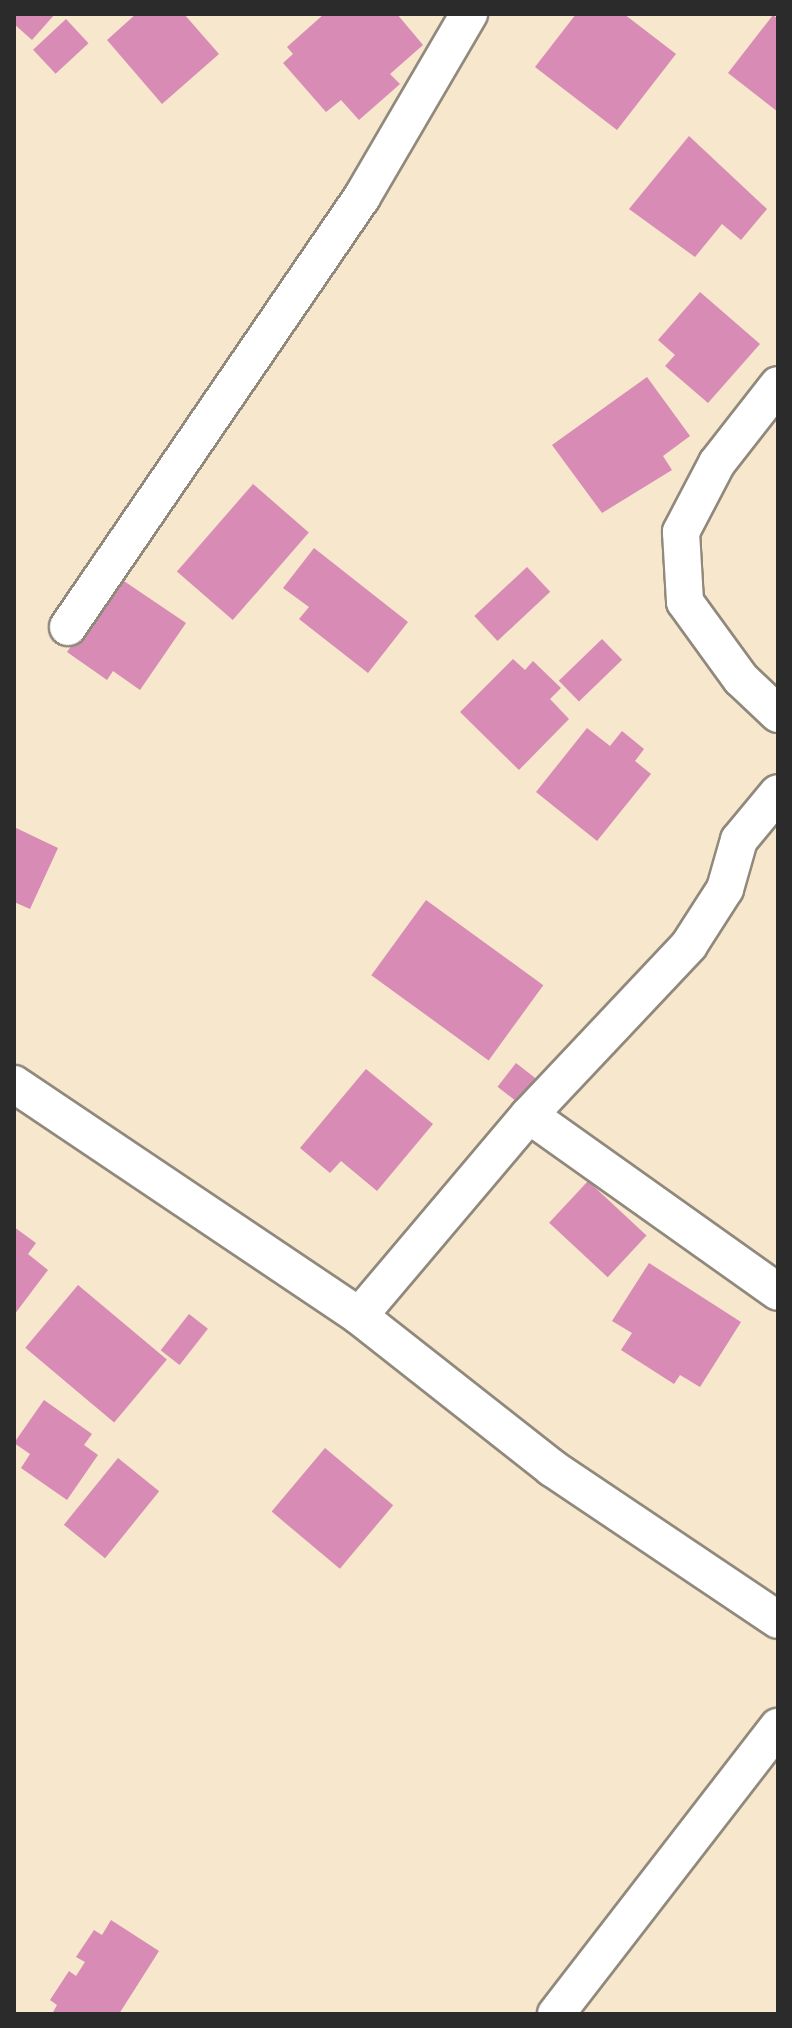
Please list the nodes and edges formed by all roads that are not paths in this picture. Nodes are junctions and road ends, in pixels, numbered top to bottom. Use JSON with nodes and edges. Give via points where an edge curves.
{"nodes":[{"id":1,"x":469,"y":14,"type":"edge"},
{"id":2,"x":778,"y":385,"type":"edge"},
{"id":3,"x":68,"y":627,"type":"dead end"},
{"id":4,"x":778,"y":714,"type":"edge"},
{"id":5,"x":778,"y":793,"type":"edge"},
{"id":6,"x":14,"y":1084,"type":"edge"},
{"id":7,"x":529,"y":1115,"type":"junction"},
{"id":8,"x":778,"y":1292,"type":"edge"},
{"id":9,"x":359,"y":1316,"type":"junction"},
{"id":10,"x":778,"y":1620,"type":"edge"},
{"id":11,"x":778,"y":1727,"type":"edge"},
{"id":12,"x":556,"y":2014,"type":"edge"}],
"edges":[{"from":1,"to":3,"type":"street","via":[[362,197]]},
{"from":2,"to":4,"type":"street","via":[[717,463],[681,532],[685,602],[741,679]]},
{"from":5,"to":7,"type":"street","via":[[739,840],[725,889],[689,945]]},
{"from":6,"to":9,"type":"street"},
{"from":7,"to":8,"type":"street"},
{"from":7,"to":9,"type":"street"},
{"from":9,"to":10,"type":"street","via":[[552,1468]]},
{"from":11,"to":12,"type":"street"}]}
